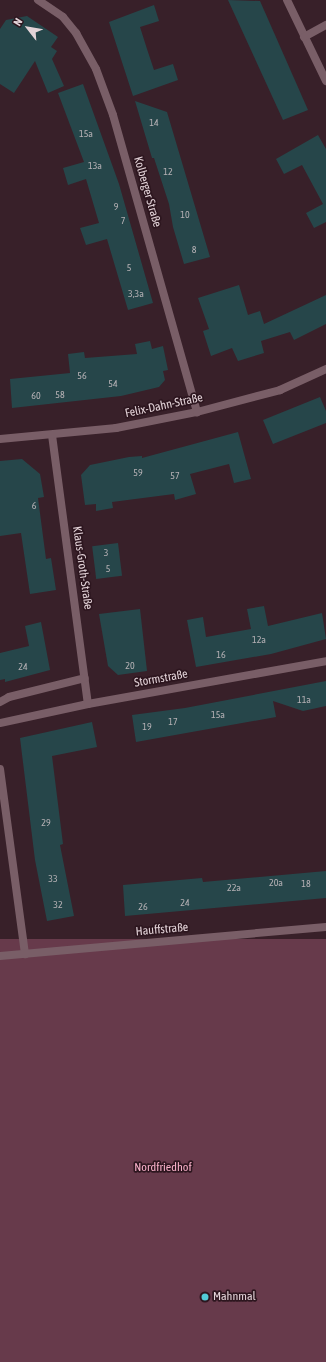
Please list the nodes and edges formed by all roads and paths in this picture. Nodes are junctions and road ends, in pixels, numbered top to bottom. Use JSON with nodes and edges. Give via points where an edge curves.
{"nodes":[{"id":1,"x":38,"y":0,"type":"edge"},
{"id":2,"x":287,"y":0,"type":"edge"},
{"id":3,"x":326,"y":25,"type":"edge"},
{"id":4,"x":304,"y":36,"type":"junction"},
{"id":5,"x":326,"y":81,"type":"edge"},
{"id":6,"x":326,"y":368,"type":"edge"},
{"id":7,"x":197,"y":412,"type":"junction"},
{"id":8,"x":52,"y":435,"type":"junction"},
{"id":9,"x":0,"y":439,"type":"edge"},
{"id":10,"x":326,"y":661,"type":"edge"},
{"id":11,"x":85,"y":678,"type":"junction"},
{"id":12,"x":0,"y":702,"type":"edge"},
{"id":13,"x":88,"y":704,"type":"junction"},
{"id":14,"x":0,"y":724,"type":"edge"},
{"id":15,"x":0,"y":769,"type":"edge"},
{"id":16,"x":326,"y":927,"type":"edge"},
{"id":17,"x":25,"y":954,"type":"junction"},
{"id":18,"x":0,"y":956,"type":"edge"}],
"edges":[{"from":1,"to":7,"type":"street","name":"Kolberger Straße","via":[[63,17],[76,33],[96,69],[113,115]]},
{"from":2,"to":4,"type":"street"},
{"from":3,"to":4,"type":"street"},
{"from":4,"to":5,"type":"street"},
{"from":6,"to":7,"type":"street","name":"Felix-Dahn-Straße","via":[[280,390]]},
{"from":7,"to":8,"type":"street","name":"Felix-Dahn-Straße","via":[[116,428]]},
{"from":8,"to":9,"type":"street","name":"Felix-Dahn-Straße"},
{"from":8,"to":11,"type":"street","name":"Klaus-Groth-Straße"},
{"from":10,"to":13,"type":"street","name":"Stormstraße"},
{"from":11,"to":12,"type":"street","via":[[9,697]]},
{"from":11,"to":13,"type":"street","name":"Klaus-Groth-Straße"},
{"from":13,"to":14,"type":"street","name":"Stormstraße"},
{"from":15,"to":17,"type":"street"},
{"from":16,"to":17,"type":"street","name":"Hauffstraße"},
{"from":17,"to":18,"type":"street","name":"Hauffstraße"}]}
